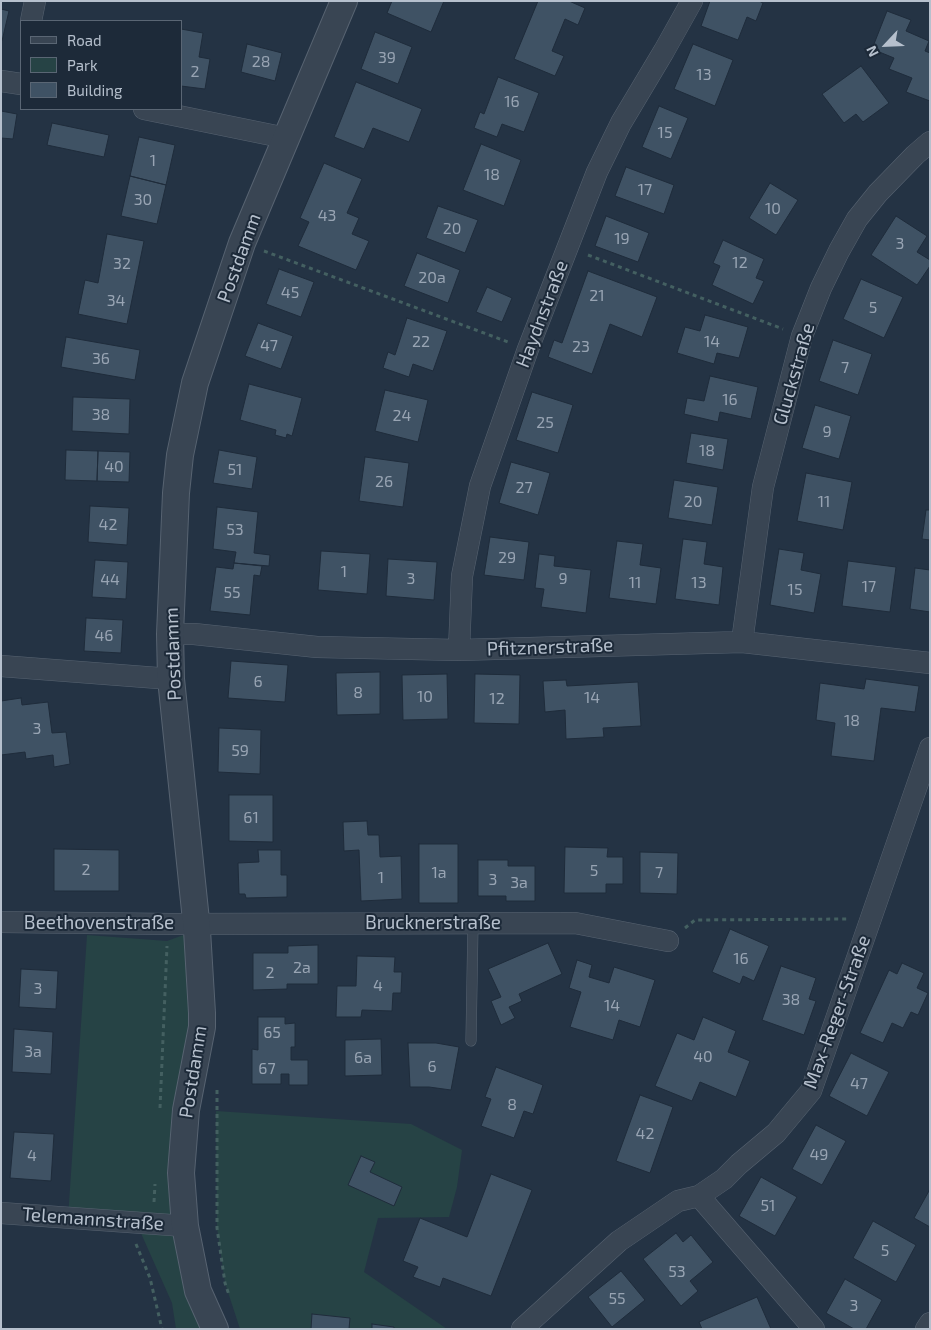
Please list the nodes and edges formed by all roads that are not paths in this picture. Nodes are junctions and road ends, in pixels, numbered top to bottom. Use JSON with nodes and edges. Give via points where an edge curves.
{"nodes":[{"id":1,"x":35,"y":1,"type":"edge"},
{"id":2,"x":344,"y":1,"type":"edge"},
{"id":3,"x":692,"y":1,"type":"edge"},
{"id":4,"x":31,"y":20,"type":"edge"},
{"id":5,"x":149,"y":110,"type":"edge"},
{"id":6,"x":286,"y":138,"type":"junction"},
{"id":7,"x":930,"y":142,"type":"edge"},
{"id":8,"x":170,"y":634,"type":"junction"},
{"id":9,"x":742,"y":642,"type":"junction"},
{"id":10,"x":459,"y":650,"type":"junction"},
{"id":11,"x":930,"y":663,"type":"edge"},
{"id":12,"x":1,"y":666,"type":"edge"},
{"id":13,"x":171,"y":679,"type":"junction"},
{"id":14,"x":930,"y":748,"type":"edge"},
{"id":15,"x":1,"y":922,"type":"edge"},
{"id":16,"x":196,"y":923,"type":"junction"},
{"id":17,"x":474,"y":923,"type":"junction"},
{"id":18,"x":668,"y":941,"type":"road end"},
{"id":19,"x":471,"y":1041,"type":"dead end"},
{"id":20,"x":699,"y":1196,"type":"junction"},
{"id":21,"x":1,"y":1213,"type":"edge"},
{"id":22,"x":185,"y":1226,"type":"junction"},
{"id":23,"x":930,"y":1323,"type":"edge"},
{"id":24,"x":214,"y":1329,"type":"edge"},
{"id":25,"x":522,"y":1329,"type":"edge"},
{"id":26,"x":814,"y":1329,"type":"edge"},
{"id":27,"x":926,"y":1329,"type":"edge"}],
"edges":[{"from":1,"to":4,"type":"street"},
{"from":2,"to":6,"type":"street","name":"Postdamm"},
{"from":3,"to":10,"type":"street","name":"Haydnstraße","via":[[596,172],[528,349],[480,486],[462,576]]},
{"from":5,"to":6,"type":"street"},
{"from":6,"to":8,"type":"street","name":"Postdamm","via":[[242,243],[196,383],[180,455],[176,493]]},
{"from":7,"to":9,"type":"street","name":"Gluckstraße","via":[[878,192],[857,220],[821,288],[802,336],[764,487]]},
{"from":8,"to":10,"type":"street","name":"Pfitznerstraße","via":[[317,647]]},
{"from":8,"to":13,"type":"street","name":"Postdamm"},
{"from":9,"to":10,"type":"street","name":"Pfitznerstraße"},
{"from":9,"to":11,"type":"street","name":"Pfitznerstraße"},
{"from":12,"to":13,"type":"street"},
{"from":13,"to":16,"type":"street","name":"Postdamm"},
{"from":14,"to":20,"type":"street","name":"Max-Reger-Straße","via":[[811,1091],[776,1133],[724,1179]]},
{"from":15,"to":16,"type":"street","name":"Beethovenstraße"},
{"from":16,"to":17,"type":"street","name":"Brucknerstraße"},
{"from":16,"to":22,"type":"street","name":"Postdamm","via":[[202,1027],[186,1110],[181,1173]]},
{"from":17,"to":18,"type":"street","name":"Brucknerstraße","via":[[575,923]]},
{"from":17,"to":19,"type":"lane"},
{"from":20,"to":25,"type":"street","name":"Max-Reger-Straße","via":[[678,1201],[620,1241]]},
{"from":20,"to":26,"type":"street"},
{"from":21,"to":22,"type":"street","name":"Telemannstraße"},
{"from":22,"to":24,"type":"street","name":"Postdamm","via":[[198,1292]]},
{"from":23,"to":27,"type":"street"}]}
